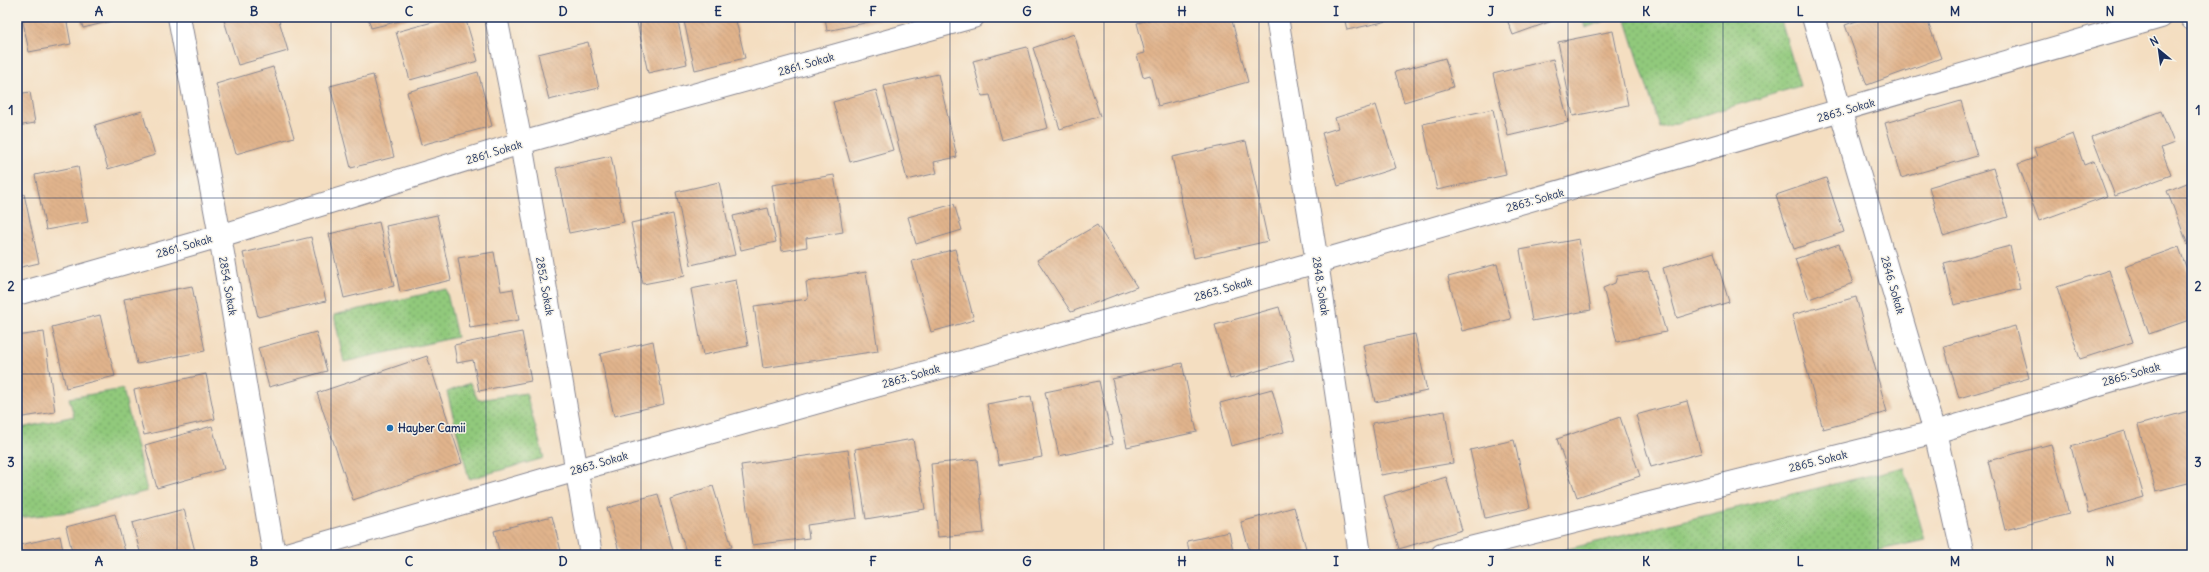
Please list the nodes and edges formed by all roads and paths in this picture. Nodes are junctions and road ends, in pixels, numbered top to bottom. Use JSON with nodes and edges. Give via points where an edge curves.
{"nodes":[{"id":1,"x":179,"y":17,"type":"edge"},
{"id":2,"x":496,"y":17,"type":"edge"},
{"id":3,"x":973,"y":17,"type":"edge"},
{"id":4,"x":1277,"y":17,"type":"edge"},
{"id":5,"x":1813,"y":17,"type":"edge"},
{"id":6,"x":2161,"y":17,"type":"edge"},
{"id":7,"x":1842,"y":111,"type":"junction"},
{"id":8,"x":520,"y":143,"type":"junction"},
{"id":9,"x":220,"y":236,"type":"junction"},
{"id":10,"x":1317,"y":262,"type":"junction"},
{"id":11,"x":17,"y":294,"type":"edge"},
{"id":12,"x":2192,"y":356,"type":"edge"},
{"id":13,"x":1935,"y":432,"type":"junction"},
{"id":14,"x":577,"y":470,"type":"junction"},
{"id":15,"x":274,"y":555,"type":"edge"},
{"id":16,"x":284,"y":555,"type":"edge"},
{"id":17,"x":591,"y":555,"type":"edge"},
{"id":18,"x":1360,"y":555,"type":"edge"},
{"id":19,"x":1442,"y":555,"type":"edge"},
{"id":20,"x":1963,"y":555,"type":"edge"}],
"edges":[{"from":1,"to":9,"type":"street","name":"2854. Sokak"},
{"from":2,"to":8,"type":"street","name":"2852. Sokak"},
{"from":3,"to":8,"type":"street","name":"2861. Sokak"},
{"from":4,"to":10,"type":"street","name":"2848. Sokak"},
{"from":5,"to":7,"type":"street","name":"2846. Sokak"},
{"from":6,"to":7,"type":"street","name":"2863. Sokak"},
{"from":7,"to":10,"type":"street","name":"2863. Sokak"},
{"from":7,"to":13,"type":"street","name":"2846. Sokak"},
{"from":8,"to":9,"type":"street","name":"2861. Sokak"},
{"from":8,"to":14,"type":"street","name":"2852. Sokak"},
{"from":9,"to":11,"type":"street","name":"2861. Sokak"},
{"from":9,"to":15,"type":"street","name":"2854. Sokak"},
{"from":10,"to":14,"type":"street","name":"2863. Sokak"},
{"from":10,"to":18,"type":"street","name":"2848. Sokak"},
{"from":12,"to":13,"type":"street","name":"2865. Sokak"},
{"from":13,"to":19,"type":"street","name":"2865. Sokak"},
{"from":13,"to":20,"type":"street","name":"2846. Sokak"},
{"from":14,"to":16,"type":"street","name":"2863. Sokak"},
{"from":14,"to":17,"type":"street","name":"2852. Sokak"}]}
